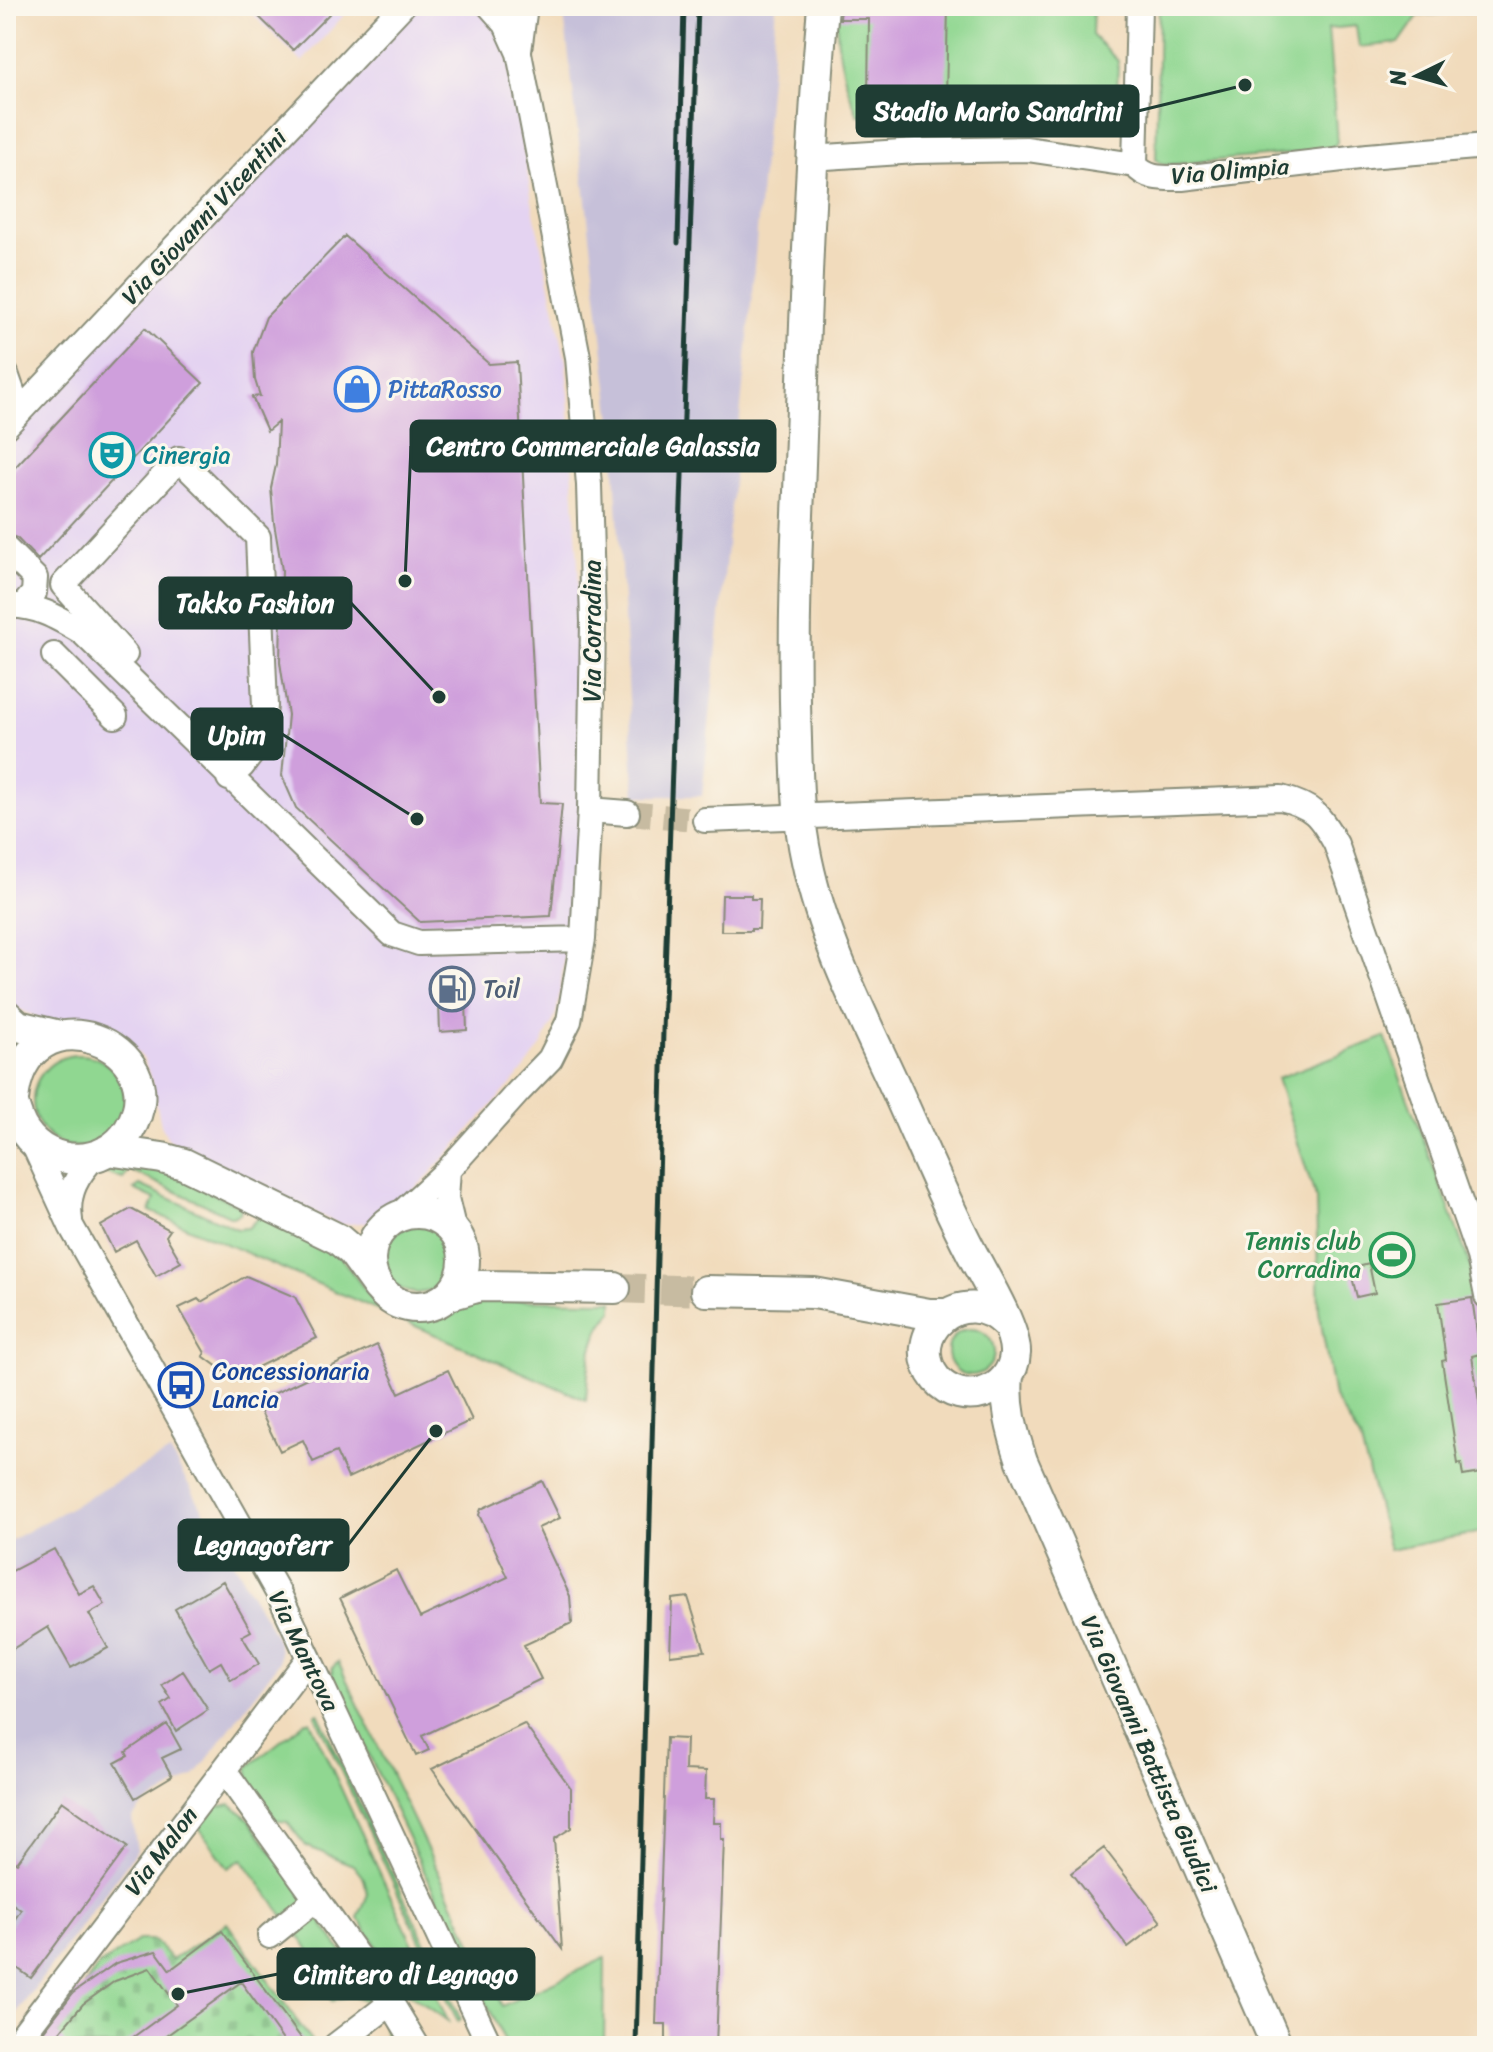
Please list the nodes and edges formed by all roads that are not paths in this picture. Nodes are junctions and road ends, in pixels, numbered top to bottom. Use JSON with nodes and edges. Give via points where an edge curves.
{"nodes":[{"id":1,"x":402,"y":6,"type":"edge"},
{"id":2,"x":490,"y":6,"type":"edge"},
{"id":3,"x":525,"y":6,"type":"edge"},
{"id":4,"x":823,"y":6,"type":"edge"},
{"id":5,"x":1139,"y":6,"type":"edge"},
{"id":6,"x":519,"y":53,"type":"junction"},
{"id":7,"x":1487,"y":146,"type":"edge"},
{"id":8,"x":811,"y":158,"type":"junction"},
{"id":9,"x":1135,"y":165,"type":"junction"},
{"id":10,"x":6,"y":374,"type":"edge"},
{"id":11,"x":13,"y":419,"type":"edge"},
{"id":12,"x":6,"y":549,"type":"edge"},
{"id":13,"x":63,"y":585,"type":"junction"},
{"id":14,"x":17,"y":610,"type":"edge"},
{"id":15,"x":54,"y":655,"type":"dead end"},
{"id":16,"x":131,"y":682,"type":"junction"},
{"id":17,"x":115,"y":716,"type":"dead end"},
{"id":18,"x":229,"y":778,"type":"junction"},
{"id":19,"x":590,"y":810,"type":"junction"},
{"id":20,"x":627,"y":813,"type":"tunnel mouth"},
{"id":21,"x":799,"y":817,"type":"junction"},
{"id":22,"x":705,"y":820,"type":"tunnel mouth"},
{"id":23,"x":583,"y":939,"type":"junction"},
{"id":24,"x":6,"y":1015,"type":"edge"},
{"id":25,"x":60,"y":1036,"type":"junction"},
{"id":26,"x":10,"y":1090,"type":"edge"},
{"id":27,"x":138,"y":1105,"type":"junction"},
{"id":28,"x":32,"y":1141,"type":"junction"},
{"id":29,"x":101,"y":1153,"type":"junction"},
{"id":30,"x":184,"y":1164,"type":"junction"},
{"id":31,"x":448,"y":1170,"type":"junction"},
{"id":32,"x":390,"y":1221,"type":"junction"},
{"id":33,"x":71,"y":1226,"type":"junction"},
{"id":34,"x":314,"y":1226,"type":"junction"},
{"id":35,"x":458,"y":1240,"type":"junction"},
{"id":36,"x":969,"y":1248,"type":"junction"},
{"id":37,"x":522,"y":1285,"type":"junction"},
{"id":38,"x":378,"y":1287,"type":"junction"},
{"id":39,"x":615,"y":1288,"type":"tunnel mouth"},
{"id":40,"x":706,"y":1291,"type":"tunnel mouth"},
{"id":41,"x":449,"y":1295,"type":"junction"},
{"id":42,"x":1487,"y":1296,"type":"edge"},
{"id":43,"x":871,"y":1304,"type":"junction"},
{"id":44,"x":951,"y":1312,"type":"junction"},
{"id":45,"x":1006,"y":1324,"type":"junction"},
{"id":46,"x":927,"y":1352,"type":"junction"},
{"id":47,"x":1008,"y":1375,"type":"junction"},
{"id":48,"x":962,"y":1395,"type":"junction"},
{"id":49,"x":1022,"y":1461,"type":"junction"},
{"id":50,"x":309,"y":1658,"type":"junction"},
{"id":51,"x":224,"y":1770,"type":"junction"},
{"id":52,"x":316,"y":1899,"type":"junction"},
{"id":53,"x":270,"y":1936,"type":"dead end"},
{"id":54,"x":391,"y":2003,"type":"junction"},
{"id":55,"x":14,"y":2046,"type":"edge"},
{"id":56,"x":335,"y":2046,"type":"edge"},
{"id":57,"x":417,"y":2046,"type":"edge"},
{"id":58,"x":490,"y":2046,"type":"edge"},
{"id":59,"x":1277,"y":2046,"type":"edge"}],
"edges":[{"from":1,"to":11,"type":"street","name":"Via Giovanni Vicentini"},
{"from":2,"to":6,"type":"street","name":"Via Corradina","via":[[506,24]]},
{"from":3,"to":6,"type":"street","name":"Via Corradina"},
{"from":4,"to":8,"type":"main road","name":"Via Giovanni Battista Giudici"},
{"from":5,"to":9,"type":"street","name":"Via Olimpia"},
{"from":6,"to":19,"type":"street","name":"Via Corradina","via":[[578,357],[593,553]]},
{"from":7,"to":9,"type":"street","name":"Via Olimpia","via":[[1182,178],[1150,176]]},
{"from":8,"to":9,"type":"street","via":[[1027,149]]},
{"from":8,"to":21,"type":"main road","name":"Via Giovanni Battista Giudici","via":[[793,669]]},
{"from":10,"to":11,"type":"street"},
{"from":12,"to":14,"type":"street","via":[[35,578],[34,593]]},
{"from":13,"to":14,"type":"street"},
{"from":13,"to":16,"type":"street","via":[[146,677]]},
{"from":13,"to":18,"type":"street","via":[[179,459],[258,537],[265,706],[261,741]]},
{"from":14,"to":16,"type":"street","via":[[55,615],[82,632]]},
{"from":15,"to":17,"type":"street"},
{"from":16,"to":18,"type":"street"},
{"from":18,"to":23,"type":"street","via":[[379,924],[403,939]]},
{"from":19,"to":20,"type":"street"},
{"from":19,"to":23,"type":"street","name":"Via Corradina"},
{"from":21,"to":22,"type":"street"},
{"from":21,"to":36,"type":"main road","name":"Via Giovanni Battista Giudici","via":[[816,899],[843,971]]},
{"from":21,"to":42,"type":"street","via":[[1281,798],[1304,804],[1321,818],[1336,844],[1479,1256]]},
{"from":23,"to":31,"type":"street","name":"Via Corradina","via":[[569,1021],[550,1059]]},
{"from":24,"to":25,"type":"main road","via":[[18,1026]]},
{"from":25,"to":26,"type":"main road","name":"Via Mantova","via":[[31,1053]]},
{"from":25,"to":27,"type":"main road","via":[[77,1034],[110,1044],[132,1071]]},
{"from":26,"to":28,"type":"main road","name":"Via Mantova","via":[[22,1129]]},
{"from":27,"to":29,"type":"main road","via":[[128,1131]]},
{"from":27,"to":30,"type":"main road"},
{"from":28,"to":29,"type":"main road","via":[[68,1159]]},
{"from":28,"to":33,"type":"street","name":"Via Mantova"},
{"from":29,"to":30,"type":"main road"},
{"from":29,"to":33,"type":"street","via":[[77,1177],[70,1194]]},
{"from":30,"to":34,"type":"main road"},
{"from":31,"to":32,"type":"street","name":"Via Corradina"},
{"from":31,"to":35,"type":"street","via":[[446,1198]]},
{"from":32,"to":34,"type":"main road","via":[[342,1231]]},
{"from":32,"to":35,"type":"main road","via":[[428,1214],[443,1220]]},
{"from":32,"to":38,"type":"main road","via":[[371,1249]]},
{"from":33,"to":50,"type":"street","name":"Via Mantova","via":[[280,1596]]},
{"from":34,"to":38,"type":"main road","via":[[352,1251]]},
{"from":35,"to":37,"type":"main road","via":[[476,1266]]},
{"from":35,"to":41,"type":"main road","via":[[462,1273]]},
{"from":36,"to":44,"type":"main road","via":[[967,1281]]},
{"from":36,"to":45,"type":"main road","name":"Via Giovanni Battista Giudici"},
{"from":37,"to":39,"type":"main road"},
{"from":37,"to":41,"type":"main road","via":[[480,1286]]},
{"from":38,"to":41,"type":"main road","via":[[404,1305],[420,1307]]},
{"from":40,"to":43,"type":"main road","name":"Via Giovanni Battista Giudici","via":[[814,1293]]},
{"from":43,"to":44,"type":"main road","name":"Via Giovanni Battista Giudici","via":[[929,1314]]},
{"from":43,"to":46,"type":"main road","name":"Via Giovanni Battista Giudici","via":[[901,1324]]},
{"from":44,"to":45,"type":"main road","name":"Via Giovanni Battista Giudici","via":[[978,1307]]},
{"from":44,"to":46,"type":"main road","via":[[932,1330]]},
{"from":45,"to":47,"type":"main road","name":"Via Giovanni Battista Giudici","via":[[1015,1354]]},
{"from":46,"to":48,"type":"main road","name":"Via Giovanni Battista Giudici","via":[[937,1380]]},
{"from":47,"to":48,"type":"main road","via":[[993,1389]]},
{"from":47,"to":49,"type":"main road","name":"Via Giovanni Battista Giudici","via":[[1008,1411]]},
{"from":48,"to":49,"type":"main road","name":"Via Giovanni Battista Giudici","via":[[1003,1431]]},
{"from":49,"to":59,"type":"main road","name":"Via Giovanni Battista Giudici"},
{"from":50,"to":51,"type":"street","name":"Via Malon"},
{"from":50,"to":58,"type":"street","name":"Via Mantova"},
{"from":51,"to":52,"type":"street"},
{"from":51,"to":55,"type":"street","name":"Via Malon"},
{"from":52,"to":53,"type":"street"},
{"from":52,"to":54,"type":"street"},
{"from":54,"to":56,"type":"street"},
{"from":54,"to":57,"type":"street"}]}
